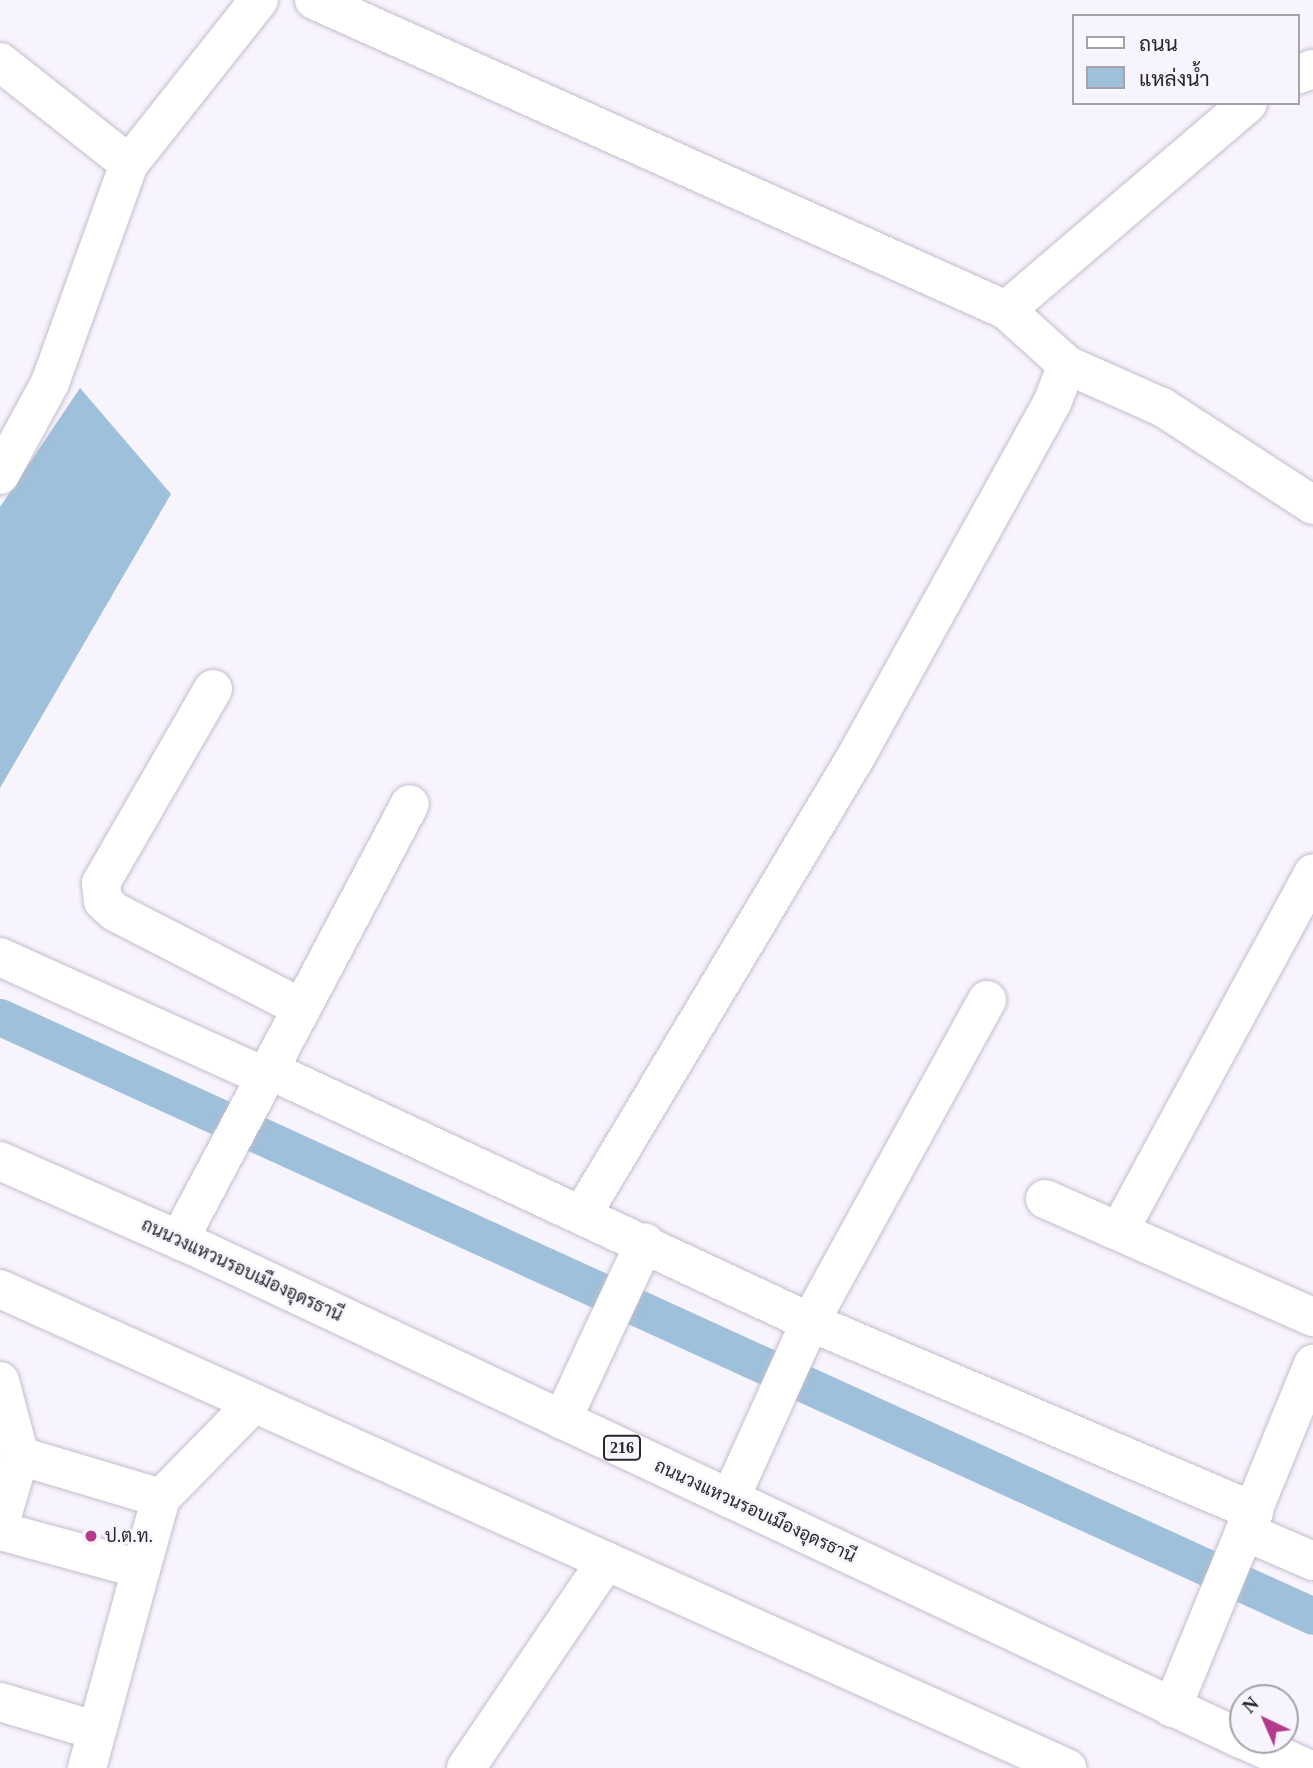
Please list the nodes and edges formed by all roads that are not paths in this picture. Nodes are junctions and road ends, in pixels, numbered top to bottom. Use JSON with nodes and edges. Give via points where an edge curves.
{"nodes":[{"id":1,"x":259,"y":0,"type":"edge"},
{"id":2,"x":314,"y":0,"type":"edge"},
{"id":3,"x":0,"y":62,"type":"edge"},
{"id":4,"x":1246,"y":105,"type":"edge"},
{"id":5,"x":129,"y":164,"type":"junction"},
{"id":6,"x":1006,"y":310,"type":"junction"},
{"id":7,"x":1067,"y":365,"type":"junction"},
{"id":8,"x":0,"y":475,"type":"edge"},
{"id":9,"x":1313,"y":505,"type":"edge"},
{"id":10,"x":212,"y":689,"type":"dead end"},
{"id":11,"x":410,"y":803,"type":"dead end"},
{"id":12,"x":1313,"y":873,"type":"edge"},
{"id":13,"x":0,"y":957,"type":"edge"},
{"id":14,"x":987,"y":1000,"type":"dead end"},
{"id":15,"x":302,"y":1008,"type":"junction"},
{"id":16,"x":266,"y":1076,"type":"junction"},
{"id":17,"x":0,"y":1161,"type":"edge"},
{"id":18,"x":1045,"y":1199,"type":"dead end"},
{"id":19,"x":583,"y":1213,"type":"junction"},
{"id":20,"x":1119,"y":1231,"type":"junction"},
{"id":21,"x":179,"y":1240,"type":"junction"},
{"id":22,"x":642,"y":1249,"type":"junction"},
{"id":23,"x":0,"y":1289,"type":"edge"},
{"id":24,"x":1313,"y":1317,"type":"edge"},
{"id":25,"x":807,"y":1329,"type":"junction"},
{"id":26,"x":1313,"y":1364,"type":"edge"},
{"id":27,"x":0,"y":1381,"type":"edge"},
{"id":28,"x":254,"y":1403,"type":"junction"},
{"id":29,"x":562,"y":1420,"type":"junction"},
{"id":30,"x":20,"y":1456,"type":"junction"},
{"id":31,"x":161,"y":1498,"type":"junction"},
{"id":32,"x":730,"y":1499,"type":"junction"},
{"id":33,"x":0,"y":1523,"type":"edge"},
{"id":34,"x":0,"y":1531,"type":"edge"},
{"id":35,"x":1247,"y":1531,"type":"junction"},
{"id":36,"x":606,"y":1561,"type":"junction"},
{"id":37,"x":1313,"y":1561,"type":"edge"},
{"id":38,"x":141,"y":1569,"type":"junction"},
{"id":39,"x":0,"y":1702,"type":"edge"},
{"id":40,"x":1172,"y":1707,"type":"junction"},
{"id":41,"x":97,"y":1731,"type":"junction"},
{"id":42,"x":1229,"y":1733,"type":"edge"},
{"id":43,"x":1274,"y":1754,"type":"edge"},
{"id":44,"x":87,"y":1768,"type":"edge"},
{"id":45,"x":466,"y":1768,"type":"edge"},
{"id":46,"x":1067,"y":1768,"type":"edge"},
{"id":47,"x":1306,"y":1768,"type":"edge"}],
"edges":[{"from":1,"to":5,"type":"main road"},
{"from":2,"to":6,"type":"main road"},
{"from":3,"to":5,"type":"main road"},
{"from":4,"to":6,"type":"main road"},
{"from":5,"to":8,"type":"main road","via":[[50,383]]},
{"from":6,"to":7,"type":"main road"},
{"from":7,"to":9,"type":"main road","via":[[1162,407]]},
{"from":7,"to":19,"type":"main road","via":[[1052,403],[854,760]]},
{"from":10,"to":15,"type":"main road","via":[[101,883],[103,901],[115,912]]},
{"from":11,"to":15,"type":"main road"},
{"from":12,"to":20,"type":"main road"},
{"from":13,"to":16,"type":"main road"},
{"from":14,"to":25,"type":"main road"},
{"from":15,"to":16,"type":"main road"},
{"from":16,"to":19,"type":"main road"},
{"from":16,"to":21,"type":"main road"},
{"from":17,"to":21,"type":"main road","name":"ถนนวงแหวนรอบเมืองอุดรธานี","number":"216"},
{"from":18,"to":20,"type":"main road"},
{"from":19,"to":22,"type":"main road"},
{"from":20,"to":24,"type":"main road"},
{"from":21,"to":29,"type":"main road","name":"ถนนวงแหวนรอบเมืองอุดรธานี","number":"216"},
{"from":22,"to":25,"type":"main road"},
{"from":22,"to":29,"type":"main road"},
{"from":23,"to":28,"type":"main road"},
{"from":25,"to":32,"type":"main road"},
{"from":25,"to":35,"type":"main road"},
{"from":26,"to":35,"type":"main road"},
{"from":27,"to":30,"type":"main road"},
{"from":28,"to":31,"type":"main road"},
{"from":28,"to":36,"type":"main road"},
{"from":29,"to":32,"type":"main road","name":"ถนนวงแหวนรอบเมืองอุดรธานี","number":"216"},
{"from":30,"to":31,"type":"main road"},
{"from":30,"to":33,"type":"main road"},
{"from":31,"to":38,"type":"main road"},
{"from":32,"to":40,"type":"main road","name":"ถนนวงแหวนรอบเมืองอุดรธานี","number":"216"},
{"from":34,"to":38,"type":"main road"},
{"from":35,"to":37,"type":"main road"},
{"from":35,"to":40,"type":"main road"},
{"from":36,"to":45,"type":"main road"},
{"from":36,"to":46,"type":"main road"},
{"from":38,"to":41,"type":"main road"},
{"from":39,"to":41,"type":"main road"},
{"from":40,"to":42,"type":"main road","name":"ถนนวงแหวนรอบเมืองอุดรธานี","number":"216"},
{"from":41,"to":44,"type":"main road"},
{"from":43,"to":47,"type":"main road","name":"ถนนวงแหวนรอบเมืองอุดรธานี","number":"216"}]}
